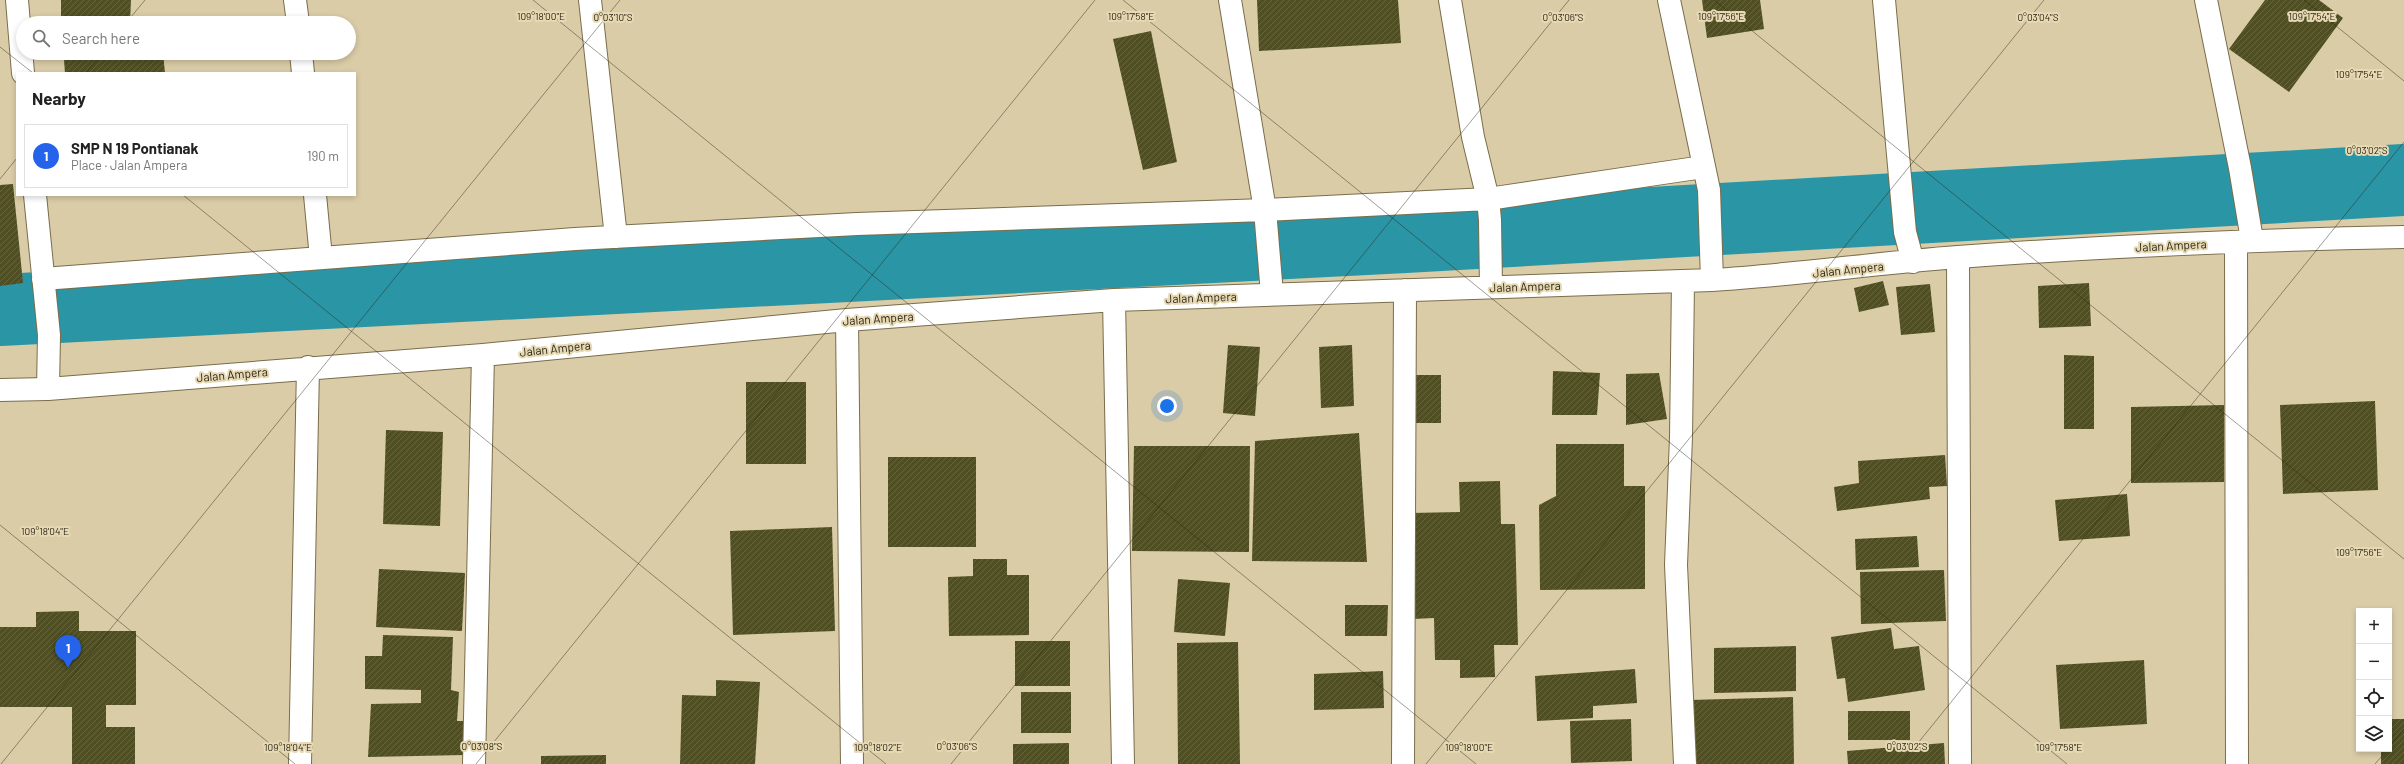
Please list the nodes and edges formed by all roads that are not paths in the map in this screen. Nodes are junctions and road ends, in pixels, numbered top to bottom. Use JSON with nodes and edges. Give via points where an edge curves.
{"nodes":[{"id":1,"x":17,"y":0,"type":"edge"},
{"id":2,"x":295,"y":0,"type":"edge"},
{"id":3,"x":590,"y":0,"type":"edge"},
{"id":4,"x":1230,"y":0,"type":"edge"},
{"id":5,"x":1450,"y":0,"type":"edge"},
{"id":6,"x":1669,"y":0,"type":"edge"},
{"id":7,"x":1884,"y":0,"type":"edge"},
{"id":8,"x":2206,"y":0,"type":"edge"},
{"id":9,"x":18,"y":16,"type":"edge"},
{"id":10,"x":297,"y":16,"type":"edge"},
{"id":11,"x":22,"y":60,"type":"edge"},
{"id":12,"x":302,"y":60,"type":"edge"},
{"id":13,"x":23,"y":72,"type":"edge"},
{"id":14,"x":303,"y":72,"type":"edge"},
{"id":15,"x":1704,"y":167,"type":"junction"},
{"id":16,"x":35,"y":196,"type":"edge"},
{"id":17,"x":315,"y":196,"type":"edge"},
{"id":18,"x":1489,"y":209,"type":"junction"},
{"id":19,"x":1266,"y":216,"type":"junction"},
{"id":20,"x":616,"y":237,"type":"junction"},
{"id":21,"x":2404,"y":237,"type":"edge"},
{"id":22,"x":2244,"y":241,"type":"junction"},
{"id":23,"x":1958,"y":257,"type":"junction"},
{"id":24,"x":321,"y":258,"type":"junction"},
{"id":25,"x":1913,"y":262,"type":"junction"},
{"id":26,"x":1712,"y":280,"type":"junction"},
{"id":27,"x":1683,"y":282,"type":"junction"},
{"id":28,"x":1491,"y":287,"type":"junction"},
{"id":29,"x":44,"y":290,"type":"junction"},
{"id":30,"x":1405,"y":290,"type":"junction"},
{"id":31,"x":1272,"y":294,"type":"junction"},
{"id":32,"x":1114,"y":300,"type":"junction"},
{"id":33,"x":847,"y":320,"type":"junction"},
{"id":34,"x":483,"y":355,"type":"junction"},
{"id":35,"x":308,"y":367,"type":"junction"},
{"id":36,"x":48,"y":389,"type":"junction"},
{"id":37,"x":0,"y":390,"type":"edge"},
{"id":38,"x":300,"y":764,"type":"edge"},
{"id":39,"x":474,"y":764,"type":"edge"},
{"id":40,"x":852,"y":764,"type":"edge"},
{"id":41,"x":1123,"y":764,"type":"edge"},
{"id":42,"x":1403,"y":764,"type":"edge"},
{"id":43,"x":1684,"y":764,"type":"edge"},
{"id":44,"x":1960,"y":764,"type":"edge"},
{"id":45,"x":2237,"y":764,"type":"edge"}],
"edges":[{"from":1,"to":9,"type":"street"},
{"from":2,"to":10,"type":"street"},
{"from":3,"to":20,"type":"street"},
{"from":4,"to":19,"type":"street"},
{"from":5,"to":18,"type":"street","via":[[1473,137]]},
{"from":6,"to":15,"type":"street"},
{"from":7,"to":25,"type":"street","via":[[1905,232]]},
{"from":8,"to":22,"type":"street","via":[[2240,168],[2248,219]]},
{"from":11,"to":13,"type":"street"},
{"from":12,"to":14,"type":"street"},
{"from":15,"to":18,"type":"street"},
{"from":15,"to":26,"type":"street","via":[[1709,190]]},
{"from":16,"to":29,"type":"street"},
{"from":17,"to":24,"type":"street"},
{"from":18,"to":19,"type":"street"},
{"from":18,"to":28,"type":"street"},
{"from":19,"to":20,"type":"street","via":[[857,224]]},
{"from":19,"to":31,"type":"street"},
{"from":20,"to":24,"type":"street"},
{"from":21,"to":22,"type":"street","name":"Jalan Ampera"},
{"from":22,"to":23,"type":"street","name":"Jalan Ampera"},
{"from":22,"to":45,"type":"street"},
{"from":23,"to":25,"type":"street","name":"Jalan Ampera"},
{"from":23,"to":44,"type":"street"},
{"from":24,"to":29,"type":"street"},
{"from":25,"to":26,"type":"street","name":"Jalan Ampera","via":[[1795,275]]},
{"from":26,"to":27,"type":"street","name":"Jalan Ampera"},
{"from":27,"to":28,"type":"street","name":"Jalan Ampera"},
{"from":27,"to":43,"type":"street","via":[[1676,565]]},
{"from":28,"to":30,"type":"street","name":"Jalan Ampera"},
{"from":29,"to":36,"type":"street","via":[[49,335]]},
{"from":30,"to":31,"type":"street","name":"Jalan Ampera"},
{"from":30,"to":42,"type":"street"},
{"from":31,"to":32,"type":"street","name":"Jalan Ampera"},
{"from":32,"to":33,"type":"street","name":"Jalan Ampera"},
{"from":32,"to":41,"type":"street"},
{"from":33,"to":34,"type":"street","name":"Jalan Ampera"},
{"from":33,"to":40,"type":"street"},
{"from":34,"to":35,"type":"street","name":"Jalan Ampera"},
{"from":34,"to":39,"type":"street"},
{"from":35,"to":36,"type":"street","name":"Jalan Ampera"},
{"from":35,"to":38,"type":"street"},
{"from":36,"to":37,"type":"street","name":"Jalan Ampera"}]}
